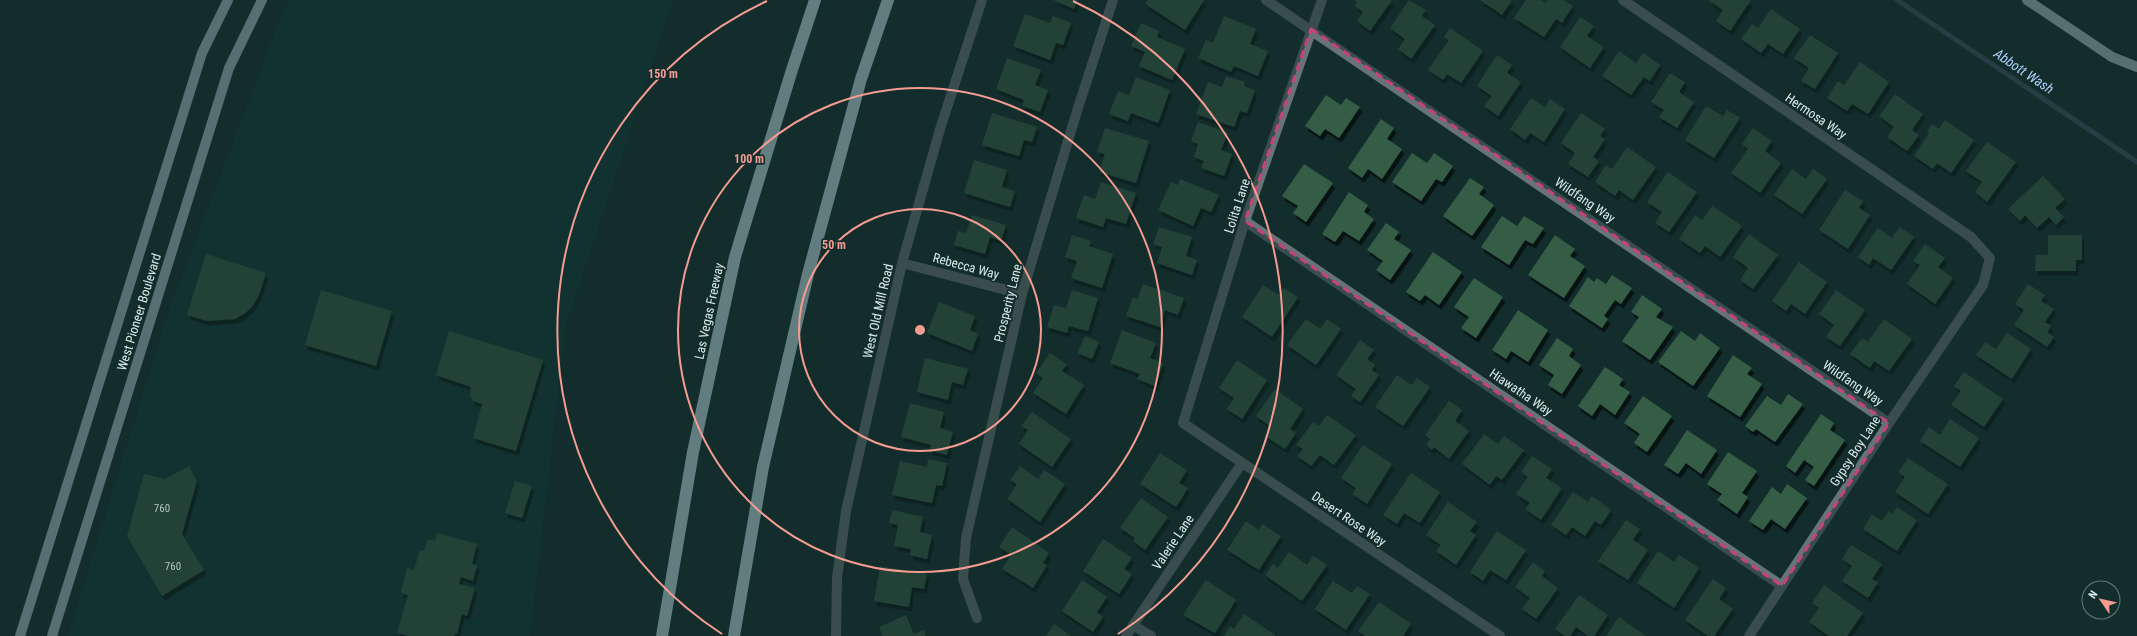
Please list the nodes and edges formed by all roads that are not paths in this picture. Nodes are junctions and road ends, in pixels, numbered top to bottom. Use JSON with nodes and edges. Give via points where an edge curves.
{"nodes":[{"id":1,"x":228,"y":0,"type":"edge"},
{"id":2,"x":262,"y":0,"type":"edge"},
{"id":3,"x":815,"y":0,"type":"edge"},
{"id":4,"x":888,"y":0,"type":"edge"},
{"id":5,"x":982,"y":0,"type":"edge"},
{"id":6,"x":1113,"y":0,"type":"edge"},
{"id":7,"x":1266,"y":0,"type":"edge"},
{"id":8,"x":1322,"y":0,"type":"edge"},
{"id":9,"x":1623,"y":0,"type":"edge"},
{"id":10,"x":2027,"y":0,"type":"edge"},
{"id":11,"x":1311,"y":29,"type":"junction"},
{"id":12,"x":2137,"y":67,"type":"edge"},
{"id":13,"x":1245,"y":221,"type":"junction"},
{"id":14,"x":1990,"y":258,"type":"joint"},
{"id":15,"x":902,"y":263,"type":"junction"},
{"id":16,"x":1022,"y":294,"type":"junction"},
{"id":17,"x":1183,"y":423,"type":"joint"},
{"id":18,"x":1889,"y":423,"type":"junction"},
{"id":19,"x":1242,"y":462,"type":"junction"},
{"id":20,"x":1782,"y":586,"type":"junction"},
{"id":21,"x":977,"y":618,"type":"dead end"},
{"id":22,"x":1133,"y":625,"type":"junction"},
{"id":23,"x":20,"y":636,"type":"edge"},
{"id":24,"x":52,"y":636,"type":"edge"},
{"id":25,"x":662,"y":636,"type":"edge"},
{"id":26,"x":734,"y":636,"type":"edge"},
{"id":27,"x":836,"y":636,"type":"edge"},
{"id":28,"x":1126,"y":636,"type":"edge"},
{"id":29,"x":1150,"y":636,"type":"edge"},
{"id":30,"x":1500,"y":636,"type":"edge"},
{"id":31,"x":1749,"y":636,"type":"edge"}],
"edges":[{"from":1,"to":23,"type":"main road","name":"West Pioneer Boulevard","via":[[202,53]]},
{"from":2,"to":24,"type":"main road","name":"West Pioneer Boulevard","via":[[229,68]]},
{"from":3,"to":25,"type":"highway","name":"Las Vegas Freeway","via":[[735,258],[693,452]]},
{"from":4,"to":26,"type":"highway","via":[[861,80],[808,274],[763,467]]},
{"from":5,"to":15,"type":"street","name":"West Old Mill Road","via":[[941,126]]},
{"from":6,"to":16,"type":"street","name":"Prosperity Lane","via":[[1076,111]]},
{"from":7,"to":11,"type":"street","name":"Wildfang Way"},
{"from":8,"to":11,"type":"street","name":"Lolita Lane"},
{"from":9,"to":14,"type":"street","name":"Hermosa Way","via":[[1971,237]]},
{"from":10,"to":12,"type":"main road","via":[[2112,57]]},
{"from":11,"to":13,"type":"street","name":"Lolita Lane"},
{"from":11,"to":18,"type":"street","name":"Wildfang Way"},
{"from":13,"to":17,"type":"street","name":"Lolita Lane"},
{"from":13,"to":20,"type":"street","name":"Hiawatha Way"},
{"from":14,"to":18,"type":"street","name":"Gypsy Boy Lane","via":[[1983,286]]},
{"from":15,"to":16,"type":"street","name":"Rebecca Way"},
{"from":15,"to":27,"type":"street","name":"West Old Mill Road","via":[[846,511],[837,578]]},
{"from":16,"to":21,"type":"street","name":"Prosperity Lane","via":[[966,538],[963,579]]},
{"from":17,"to":19,"type":"street","name":"Desert Rose Way"},
{"from":18,"to":20,"type":"street","name":"Gypsy Boy Lane"},
{"from":19,"to":22,"type":"street","name":"Valerie Lane"},
{"from":19,"to":30,"type":"street","name":"Desert Rose Way"},
{"from":20,"to":31,"type":"street","name":"Gypsy Boy Lane"},
{"from":22,"to":28,"type":"street","name":"Valerie Lane"},
{"from":22,"to":29,"type":"street"}]}
